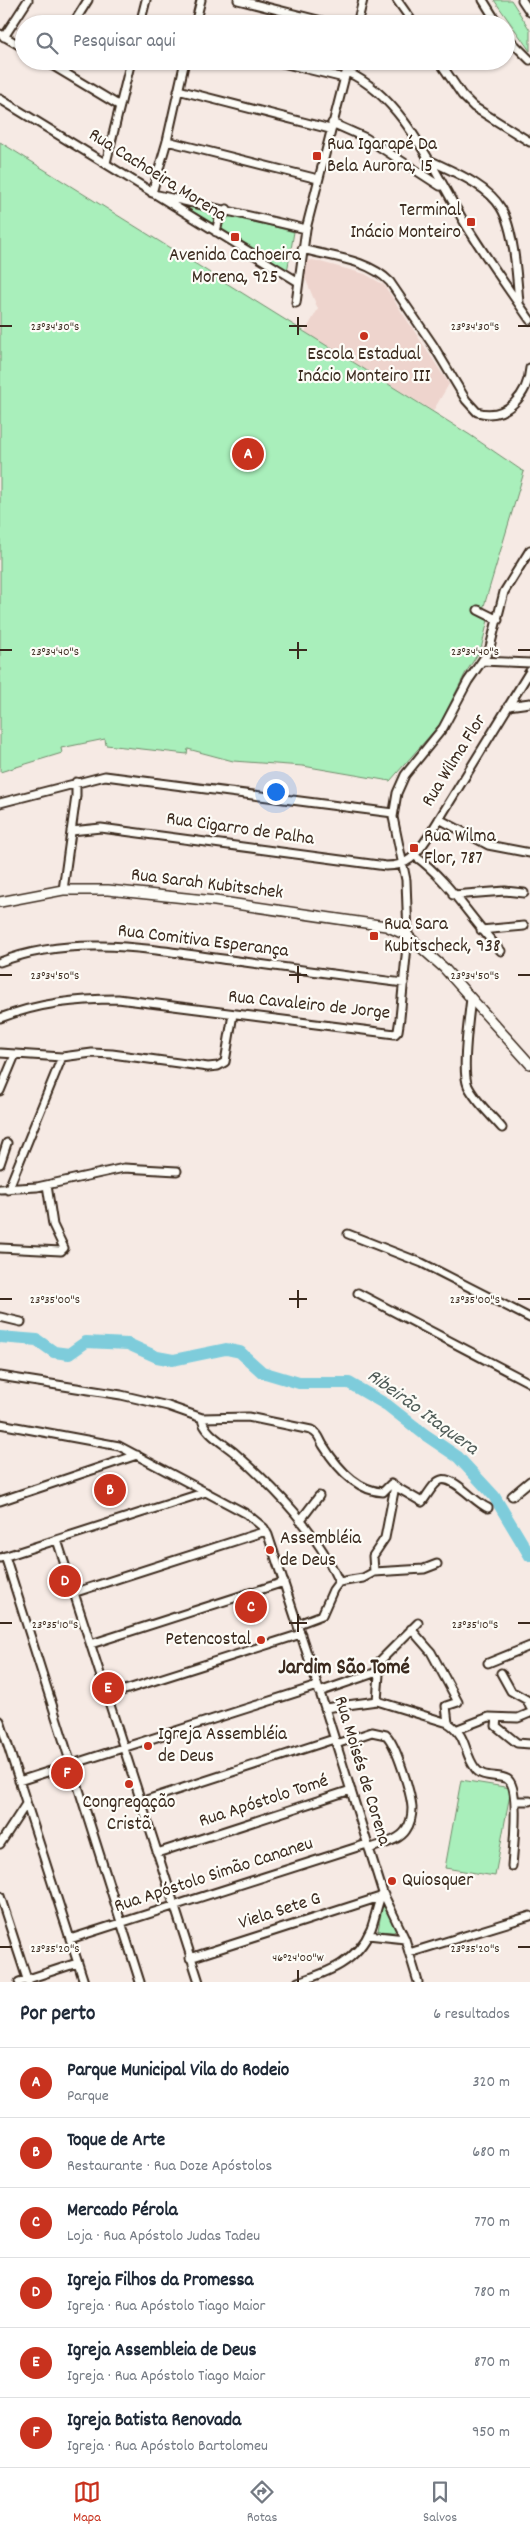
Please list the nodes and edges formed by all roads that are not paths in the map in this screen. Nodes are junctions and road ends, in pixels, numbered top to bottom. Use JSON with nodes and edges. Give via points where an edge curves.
{"nodes":[{"id":1,"x":28,"y":0,"type":"edge"},
{"id":2,"x":88,"y":0,"type":"edge"},
{"id":3,"x":146,"y":0,"type":"edge"},
{"id":4,"x":201,"y":0,"type":"edge"},
{"id":5,"x":238,"y":0,"type":"edge"},
{"id":6,"x":363,"y":0,"type":"edge"},
{"id":7,"x":397,"y":0,"type":"edge"},
{"id":8,"x":483,"y":0,"type":"edge"},
{"id":9,"x":522,"y":0,"type":"edge"},
{"id":10,"x":530,"y":12,"type":"edge"},
{"id":11,"x":17,"y":15,"type":"edge"},
{"id":12,"x":79,"y":15,"type":"edge"},
{"id":13,"x":142,"y":15,"type":"edge"},
{"id":14,"x":197,"y":15,"type":"edge"},
{"id":15,"x":298,"y":15,"type":"edge"},
{"id":16,"x":359,"y":15,"type":"edge"},
{"id":17,"x":408,"y":15,"type":"edge"},
{"id":18,"x":492,"y":15,"type":"edge"},
{"id":19,"x":15,"y":18,"type":"edge"},
{"id":20,"x":2,"y":35,"type":"edge"},
{"id":21,"x":15,"y":43,"type":"edge"},
{"id":22,"x":515,"y":45,"type":"edge"},
{"id":23,"x":530,"y":60,"type":"edge"},
{"id":24,"x":61,"y":70,"type":"edge"},
{"id":25,"x":129,"y":70,"type":"edge"},
{"id":26,"x":183,"y":70,"type":"edge"},
{"id":27,"x":320,"y":70,"type":"edge"},
{"id":28,"x":347,"y":70,"type":"edge"},
{"id":29,"x":445,"y":70,"type":"edge"},
{"id":30,"x":346,"y":75,"type":"junction"},
{"id":31,"x":178,"y":90,"type":"junction"},
{"id":32,"x":0,"y":99,"type":"edge"},
{"id":33,"x":120,"y":106,"type":"junction"},
{"id":34,"x":331,"y":126,"type":"junction"},
{"id":35,"x":167,"y":141,"type":"junction"},
{"id":36,"x":530,"y":142,"type":"edge"},
{"id":37,"x":427,"y":159,"type":"junction"},
{"id":38,"x":106,"y":163,"type":"junction"},
{"id":39,"x":318,"y":178,"type":"junction"},
{"id":40,"x":443,"y":187,"type":"junction"},
{"id":41,"x":153,"y":193,"type":"junction"},
{"id":42,"x":227,"y":209,"type":"junction"},
{"id":43,"x":306,"y":229,"type":"junction"},
{"id":44,"x":216,"y":232,"type":"junction"},
{"id":45,"x":302,"y":249,"type":"junction"},
{"id":46,"x":297,"y":281,"type":"junction"},
{"id":47,"x":296,"y":303,"type":"dead end"},
{"id":48,"x":519,"y":304,"type":"junction"},
{"id":49,"x":530,"y":320,"type":"edge"},
{"id":50,"x":530,"y":368,"type":"edge"},
{"id":51,"x":530,"y":550,"type":"edge"},
{"id":52,"x":478,"y":610,"type":"dead end"},
{"id":53,"x":498,"y":620,"type":"junction"},
{"id":54,"x":482,"y":661,"type":"junction"},
{"id":55,"x":530,"y":663,"type":"edge"},
{"id":56,"x":530,"y":671,"type":"edge"},
{"id":57,"x":530,"y":703,"type":"edge"},
{"id":58,"x":508,"y":706,"type":"junction"},
{"id":59,"x":76,"y":782,"type":"junction"},
{"id":60,"x":0,"y":803,"type":"edge"},
{"id":61,"x":393,"y":813,"type":"junction"},
{"id":62,"x":439,"y":819,"type":"junction"},
{"id":63,"x":72,"y":831,"type":"junction"},
{"id":64,"x":530,"y":853,"type":"edge"},
{"id":65,"x":415,"y":856,"type":"junction"},
{"id":66,"x":404,"y":865,"type":"junction"},
{"id":67,"x":63,"y":890,"type":"junction"},
{"id":68,"x":524,"y":893,"type":"dead end"},
{"id":69,"x":453,"y":895,"type":"junction"},
{"id":70,"x":0,"y":902,"type":"edge"},
{"id":71,"x":524,"y":926,"type":"dead end"},
{"id":72,"x":481,"y":930,"type":"junction"},
{"id":73,"x":408,"y":936,"type":"junction"},
{"id":74,"x":501,"y":951,"type":"dead end"},
{"id":75,"x":0,"y":962,"type":"edge"},
{"id":76,"x":404,"y":983,"type":"junction"},
{"id":77,"x":470,"y":998,"type":"junction"},
{"id":78,"x":233,"y":1014,"type":"junction"},
{"id":79,"x":0,"y":1018,"type":"edge"},
{"id":80,"x":0,"y":1053,"type":"edge"},
{"id":81,"x":15,"y":1055,"type":"junction"},
{"id":82,"x":62,"y":1057,"type":"junction"},
{"id":83,"x":530,"y":1064,"type":"edge"},
{"id":84,"x":0,"y":1090,"type":"edge"},
{"id":85,"x":502,"y":1128,"type":"dead end"},
{"id":86,"x":7,"y":1143,"type":"dead end"},
{"id":87,"x":0,"y":1164,"type":"edge"},
{"id":88,"x":178,"y":1171,"type":"dead end"},
{"id":89,"x":47,"y":1185,"type":"junction"},
{"id":90,"x":0,"y":1189,"type":"edge"},
{"id":91,"x":8,"y":1190,"type":"junction"},
{"id":92,"x":348,"y":1234,"type":"dead end"},
{"id":93,"x":0,"y":1248,"type":"edge"},
{"id":94,"x":358,"y":1292,"type":"dead end"},
{"id":95,"x":0,"y":1317,"type":"edge"},
{"id":96,"x":530,"y":1318,"type":"edge"},
{"id":97,"x":21,"y":1322,"type":"dead end"},
{"id":98,"x":0,"y":1376,"type":"edge"},
{"id":99,"x":530,"y":1383,"type":"edge"},
{"id":100,"x":202,"y":1418,"type":"junction"},
{"id":101,"x":0,"y":1424,"type":"edge"},
{"id":102,"x":137,"y":1454,"type":"junction"},
{"id":103,"x":530,"y":1481,"type":"edge"},
{"id":104,"x":395,"y":1486,"type":"junction"},
{"id":105,"x":206,"y":1492,"type":"junction"},
{"id":106,"x":319,"y":1496,"type":"dead end"},
{"id":107,"x":512,"y":1496,"type":"dead end"},
{"id":108,"x":0,"y":1502,"type":"edge"},
{"id":109,"x":488,"y":1508,"type":"dead end"},
{"id":110,"x":300,"y":1521,"type":"junction"},
{"id":111,"x":266,"y":1531,"type":"junction"},
{"id":112,"x":57,"y":1540,"type":"junction"},
{"id":113,"x":2,"y":1557,"type":"edge"},
{"id":114,"x":438,"y":1564,"type":"dead end"},
{"id":115,"x":374,"y":1572,"type":"junction"},
{"id":116,"x":284,"y":1582,"type":"junction"},
{"id":117,"x":338,"y":1582,"type":"junction"},
{"id":118,"x":73,"y":1593,"type":"junction"},
{"id":119,"x":418,"y":1623,"type":"dead end"},
{"id":120,"x":298,"y":1624,"type":"junction"},
{"id":121,"x":411,"y":1629,"type":"junction"},
{"id":122,"x":301,"y":1634,"type":"junction"},
{"id":123,"x":91,"y":1644,"type":"junction"},
{"id":124,"x":530,"y":1646,"type":"edge"},
{"id":125,"x":488,"y":1663,"type":"dead end"},
{"id":126,"x":380,"y":1671,"type":"junction"},
{"id":127,"x":501,"y":1673,"type":"dead end"},
{"id":128,"x":318,"y":1689,"type":"junction"},
{"id":129,"x":106,"y":1696,"type":"junction"},
{"id":130,"x":377,"y":1701,"type":"junction"},
{"id":131,"x":530,"y":1707,"type":"edge"},
{"id":132,"x":325,"y":1708,"type":"junction"},
{"id":133,"x":530,"y":1713,"type":"edge"},
{"id":134,"x":497,"y":1718,"type":"junction"},
{"id":135,"x":0,"y":1721,"type":"edge"},
{"id":136,"x":448,"y":1723,"type":"junction"},
{"id":137,"x":458,"y":1729,"type":"junction"},
{"id":138,"x":335,"y":1741,"type":"junction"},
{"id":139,"x":530,"y":1744,"type":"edge"},
{"id":140,"x":124,"y":1749,"type":"junction"},
{"id":141,"x":72,"y":1765,"type":"junction"},
{"id":142,"x":19,"y":1781,"type":"junction"},
{"id":143,"x":351,"y":1790,"type":"junction"},
{"id":144,"x":530,"y":1801,"type":"edge"},
{"id":145,"x":140,"y":1802,"type":"junction"},
{"id":146,"x":515,"y":1802,"type":"junction"},
{"id":147,"x":26,"y":1804,"type":"junction"},
{"id":148,"x":0,"y":1844,"type":"edge"},
{"id":149,"x":368,"y":1847,"type":"junction"},
{"id":150,"x":157,"y":1853,"type":"junction"},
{"id":151,"x":512,"y":1866,"type":"dead end"},
{"id":152,"x":381,"y":1895,"type":"junction"},
{"id":153,"x":0,"y":1896,"type":"edge"},
{"id":154,"x":174,"y":1906,"type":"junction"},
{"id":155,"x":530,"y":1916,"type":"edge"},
{"id":156,"x":121,"y":1922,"type":"junction"},
{"id":157,"x":368,"y":1935,"type":"junction"},
{"id":158,"x":70,"y":1939,"type":"junction"},
{"id":159,"x":405,"y":1940,"type":"junction"},
{"id":160,"x":409,"y":1954,"type":"junction"},
{"id":161,"x":190,"y":1958,"type":"junction"},
{"id":162,"x":78,"y":1963,"type":"junction"},
{"id":163,"x":25,"y":1981,"type":"edge"},
{"id":164,"x":84,"y":1982,"type":"edge"},
{"id":165,"x":140,"y":1982,"type":"edge"},
{"id":166,"x":198,"y":1982,"type":"edge"},
{"id":167,"x":299,"y":1982,"type":"edge"},
{"id":168,"x":418,"y":1982,"type":"edge"}],
"edges":[{"from":1,"to":11,"type":"street"},
{"from":2,"to":12,"type":"street"},
{"from":3,"to":13,"type":"street"},
{"from":4,"to":14,"type":"street"},
{"from":5,"to":15,"type":"street"},
{"from":6,"to":16,"type":"street"},
{"from":7,"to":17,"type":"street"},
{"from":8,"to":18,"type":"street"},
{"from":9,"to":10,"type":"street"},
{"from":19,"to":20,"type":"street"},
{"from":20,"to":21,"type":"street"},
{"from":22,"to":23,"type":"street"},
{"from":24,"to":33,"type":"street"},
{"from":25,"to":33,"type":"street"},
{"from":26,"to":31,"type":"street"},
{"from":27,"to":30,"type":"street"},
{"from":28,"to":30,"type":"street"},
{"from":29,"to":36,"type":"street","via":[[474,107]]},
{"from":30,"to":34,"type":"street"},
{"from":30,"to":37,"type":"street","via":[[366,82],[388,100]]},
{"from":31,"to":34,"type":"street"},
{"from":31,"to":35,"type":"street"},
{"from":32,"to":38,"type":"street","name":"Rua Cachoeira Morena"},
{"from":33,"to":38,"type":"street"},
{"from":34,"to":39,"type":"street"},
{"from":34,"to":40,"type":"street","via":[[366,138]]},
{"from":35,"to":39,"type":"street"},
{"from":35,"to":41,"type":"street"},
{"from":37,"to":40,"type":"street"},
{"from":37,"to":48,"type":"street","via":[[484,190],[501,207],[516,269]]},
{"from":38,"to":41,"type":"street","name":"Rua Cachoeira Morena"},
{"from":39,"to":43,"type":"street"},
{"from":40,"to":48,"type":"street"},
{"from":41,"to":42,"type":"street"},
{"from":41,"to":44,"type":"street","name":"Rua Cachoeira Morena"},
{"from":42,"to":43,"type":"street"},
{"from":42,"to":44,"type":"street","via":[[219,219]]},
{"from":43,"to":45,"type":"street"},
{"from":44,"to":46,"type":"street","name":"Rua Cachoeira Morena"},
{"from":45,"to":46,"type":"street"},
{"from":45,"to":50,"type":"street","via":[[369,266],[381,273],[477,412],[497,413],[514,404],[528,384]]},
{"from":46,"to":47,"type":"street"},
{"from":48,"to":49,"type":"street"},
{"from":51,"to":53,"type":"street","via":[[504,592]]},
{"from":52,"to":53,"type":"street"},
{"from":53,"to":54,"type":"street","via":[[492,645]]},
{"from":54,"to":55,"type":"street"},
{"from":54,"to":61,"type":"street","via":[[443,728],[405,775],[396,793]]},
{"from":56,"to":58,"type":"street","name":"Rua Wilma Flor"},
{"from":57,"to":58,"type":"street"},
{"from":58,"to":62,"type":"street","name":"Rua Wilma Flor"},
{"from":59,"to":60,"type":"street"},
{"from":59,"to":61,"type":"street","via":[[101,776]]},
{"from":59,"to":63,"type":"street"},
{"from":61,"to":66,"type":"street","name":"Rua Cavaleiro de Jorge"},
{"from":62,"to":64,"type":"street","via":[[488,845]]},
{"from":62,"to":65,"type":"street","name":"Rua Wilma Flor"},
{"from":63,"to":66,"type":"street","name":"Rua Cigarro de Palha","via":[[101,828],[386,866]]},
{"from":63,"to":67,"type":"street"},
{"from":65,"to":66,"type":"street","name":"Rua Wilma Flor"},
{"from":65,"to":69,"type":"street","via":[[429,866]]},
{"from":66,"to":73,"type":"street","name":"Rua Cavaleiro de Jorge"},
{"from":67,"to":70,"type":"street","name":"Rua Sarah Kubitschek"},
{"from":67,"to":73,"type":"street","name":"Rua Sarah Kubitschek","via":[[108,890],[215,900],[375,923]]},
{"from":68,"to":69,"type":"street","via":[[505,891]]},
{"from":69,"to":72,"type":"street"},
{"from":71,"to":72,"type":"street"},
{"from":72,"to":74,"type":"street"},
{"from":73,"to":76,"type":"street","name":"Rua Cavaleiro de Jorge"},
{"from":73,"to":77,"type":"street","via":[[444,968]]},
{"from":75,"to":76,"type":"street","name":"Rua Comitiva Esperança","via":[[19,955],[67,947],[130,947]]},
{"from":76,"to":78,"type":"street","name":"Rua Cavaleiro de Jorge","via":[[399,1026],[395,1034]]},
{"from":77,"to":83,"type":"street"},
{"from":77,"to":85,"type":"street","via":[[467,1084]]},
{"from":78,"to":79,"type":"street","name":"Rua Cavaleiro de Jorge","via":[[96,998],[49,1003]]},
{"from":78,"to":82,"type":"street","via":[[225,1062],[218,1066],[112,1054]]},
{"from":80,"to":81,"type":"street"},
{"from":81,"to":82,"type":"street"},
{"from":81,"to":84,"type":"street"},
{"from":82,"to":91,"type":"street"},
{"from":86,"to":87,"type":"street"},
{"from":88,"to":89,"type":"street","via":[[124,1168]]},
{"from":89,"to":91,"type":"street"},
{"from":89,"to":93,"type":"street","via":[[52,1225],[64,1248],[62,1251]]},
{"from":90,"to":91,"type":"street"},
{"from":92,"to":96,"type":"street","via":[[422,1263]]},
{"from":94,"to":99,"type":"street"},
{"from":95,"to":97,"type":"street"},
{"from":98,"to":100,"type":"street","via":[[121,1394]]},
{"from":100,"to":104,"type":"street","via":[[248,1417],[311,1430],[355,1482],[378,1492],[385,1491],[389,1485]]},
{"from":100,"to":110,"type":"street","via":[[205,1428],[272,1486]]},
{"from":101,"to":102,"type":"street","name":"Rua Moisés de Corena","via":[[106,1442]]},
{"from":102,"to":105,"type":"street","name":"Rua Moisés de Corena"},
{"from":102,"to":108,"type":"street"},
{"from":103,"to":107,"type":"street"},
{"from":104,"to":109,"type":"street","via":[[422,1502],[443,1480],[454,1483],[481,1506]]},
{"from":104,"to":115,"type":"street","via":[[385,1538],[373,1556]]},
{"from":105,"to":111,"type":"street","name":"Rua Moisés de Corena","via":[[247,1514]]},
{"from":105,"to":112,"type":"street"},
{"from":106,"to":110,"type":"street"},
{"from":110,"to":117,"type":"street","via":[[329,1561]]},
{"from":111,"to":116,"type":"street","name":"Rua Moisés de Corena"},
{"from":111,"to":118,"type":"street"},
{"from":112,"to":113,"type":"street"},
{"from":112,"to":118,"type":"street"},
{"from":113,"to":141,"type":"street"},
{"from":114,"to":115,"type":"street","via":[[424,1569]]},
{"from":115,"to":117,"type":"street","via":[[363,1578]]},
{"from":116,"to":120,"type":"street","name":"Rua Moisés de Corena"},
{"from":116,"to":123,"type":"street"},
{"from":117,"to":120,"type":"street","via":[[322,1615]]},
{"from":118,"to":123,"type":"street"},
{"from":119,"to":121,"type":"street"},
{"from":120,"to":122,"type":"street","name":"Rua Moisés de Corena"},
{"from":121,"to":126,"type":"street","via":[[380,1661]]},
{"from":121,"to":136,"type":"street","via":[[431,1652],[458,1702],[446,1706]]},
{"from":122,"to":128,"type":"street","name":"Rua Moisés de Corena"},
{"from":122,"to":129,"type":"street"},
{"from":123,"to":129,"type":"street"},
{"from":124,"to":125,"type":"street"},
{"from":126,"to":128,"type":"street"},
{"from":126,"to":130,"type":"street"},
{"from":127,"to":131,"type":"street","via":[[511,1691],[527,1700]]},
{"from":128,"to":132,"type":"street","name":"Rua Moisés de Corena"},
{"from":128,"to":140,"type":"street"},
{"from":129,"to":140,"type":"street"},
{"from":130,"to":132,"type":"street"},
{"from":130,"to":136,"type":"street"},
{"from":132,"to":138,"type":"street","name":"Rua Moisés de Corena"},
{"from":133,"to":134,"type":"street","via":[[518,1718]]},
{"from":134,"to":137,"type":"street","via":[[489,1717]]},
{"from":134,"to":139,"type":"street","via":[[496,1726],[517,1743]]},
{"from":135,"to":142,"type":"street"},
{"from":136,"to":137,"type":"street"},
{"from":137,"to":146,"type":"street","via":[[475,1768],[481,1773],[507,1779],[514,1789]]},
{"from":138,"to":143,"type":"street","name":"Rua Moisés de Corena"},
{"from":138,"to":145,"type":"street"},
{"from":138,"to":149,"type":"street","name":"Rua Apóstolo Simão Cananeu","via":[[372,1732],[386,1735],[399,1762],[412,1805],[409,1825],[400,1837]]},
{"from":140,"to":141,"type":"street"},
{"from":140,"to":145,"type":"street"},
{"from":141,"to":142,"type":"street"},
{"from":141,"to":156,"type":"street"},
{"from":142,"to":147,"type":"street"},
{"from":143,"to":149,"type":"street","name":"Rua Moisés de Corena"},
{"from":143,"to":150,"type":"street","name":"Rua Apóstolo Tomé"},
{"from":144,"to":146,"type":"street"},
{"from":145,"to":150,"type":"street"},
{"from":146,"to":151,"type":"street"},
{"from":147,"to":148,"type":"street"},
{"from":147,"to":158,"type":"street"},
{"from":149,"to":152,"type":"street","name":"Rua Moisés de Corena"},
{"from":149,"to":154,"type":"street","name":"Rua Apóstolo Simão Cananeu"},
{"from":150,"to":154,"type":"street"},
{"from":152,"to":157,"type":"street"},
{"from":152,"to":159,"type":"street","name":"Rua Moisés de Corena"},
{"from":152,"to":161,"type":"street","name":"Viela Sete G"},
{"from":153,"to":163,"type":"street"},
{"from":154,"to":156,"type":"street","name":"Rua Apóstolo Simão Cananeu"},
{"from":154,"to":161,"type":"street"},
{"from":155,"to":160,"type":"street"},
{"from":156,"to":158,"type":"street","name":"Rua Apóstolo Simão Cananeu"},
{"from":156,"to":165,"type":"street"},
{"from":157,"to":159,"type":"street"},
{"from":157,"to":167,"type":"street","via":[[350,1958],[337,1968]]},
{"from":158,"to":162,"type":"street"},
{"from":159,"to":160,"type":"street","name":"Rua Moisés de Corena"},
{"from":160,"to":168,"type":"street","name":"Rua Moisés de Corena"},
{"from":161,"to":166,"type":"street"},
{"from":162,"to":163,"type":"street"},
{"from":162,"to":164,"type":"street"}]}
